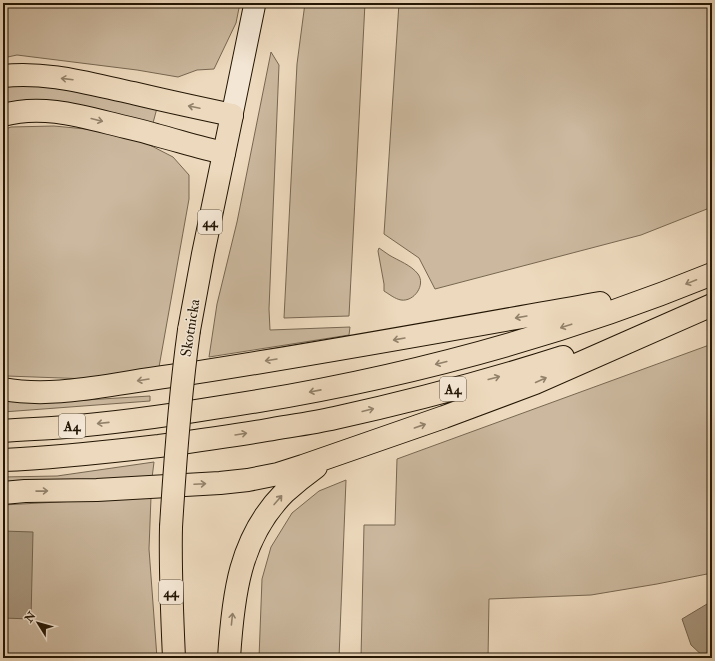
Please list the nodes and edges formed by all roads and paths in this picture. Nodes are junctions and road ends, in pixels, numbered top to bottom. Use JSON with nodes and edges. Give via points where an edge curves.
{"nodes":[{"id":1,"x":255,"y":3,"type":"edge"},
{"id":2,"x":3,"y":76,"type":"edge"},
{"id":3,"x":3,"y":115,"type":"edge"},
{"id":4,"x":232,"y":115,"type":"junction"},
{"id":5,"x":224,"y":153,"type":"junction"},
{"id":6,"x":712,"y":274,"type":"edge"},
{"id":7,"x":669,"y":291,"type":"junction"},
{"id":8,"x":704,"y":308,"type":"edge"},
{"id":9,"x":3,"y":388,"type":"edge"},
{"id":10,"x":3,"y":431,"type":"edge"},
{"id":11,"x":330,"y":456,"type":"junction"},
{"id":12,"x":3,"y":460,"type":"edge"},
{"id":13,"x":3,"y":493,"type":"edge"},
{"id":14,"x":174,"y":658,"type":"edge"},
{"id":15,"x":229,"y":658,"type":"edge"}],
"edges":[{"from":1,"to":4,"type":"main road","name":"Skotnicka"},
{"from":4,"to":2,"type":"main road","one_way":true,"via":[[74,80],[23,75]]},
{"from":3,"to":5,"type":"main road","one_way":true,"via":[[30,111],[74,114]]},
{"from":4,"to":5,"type":"main road","name":"Skotnicka","number":"44"},
{"from":5,"to":14,"type":"main road","name":"Skotnicka","number":"44","bridge":true,"via":[[189,330],[178,425],[170,563]]},
{"from":6,"to":7,"type":"main road","number":"A4","one_way":true},
{"from":7,"to":9,"type":"main road","one_way":true,"via":[[361,346],[104,386],[36,392]]},
{"from":7,"to":10,"type":"main road","number":"A4","one_way":true,"via":[[503,346],[368,380],[264,401],[156,417]]},
{"from":11,"to":8,"type":"main road","one_way":true,"via":[[535,383]]},
{"from":12,"to":8,"type":"main road","number":"A4","one_way":true,"via":[[60,457],[187,443],[335,418],[506,375]]},
{"from":13,"to":11,"type":"main road","one_way":true,"via":[[220,483],[278,474]]},
{"from":15,"to":11,"type":"main road","one_way":true,"via":[[236,589],[248,546],[270,510],[285,492]]}]}
